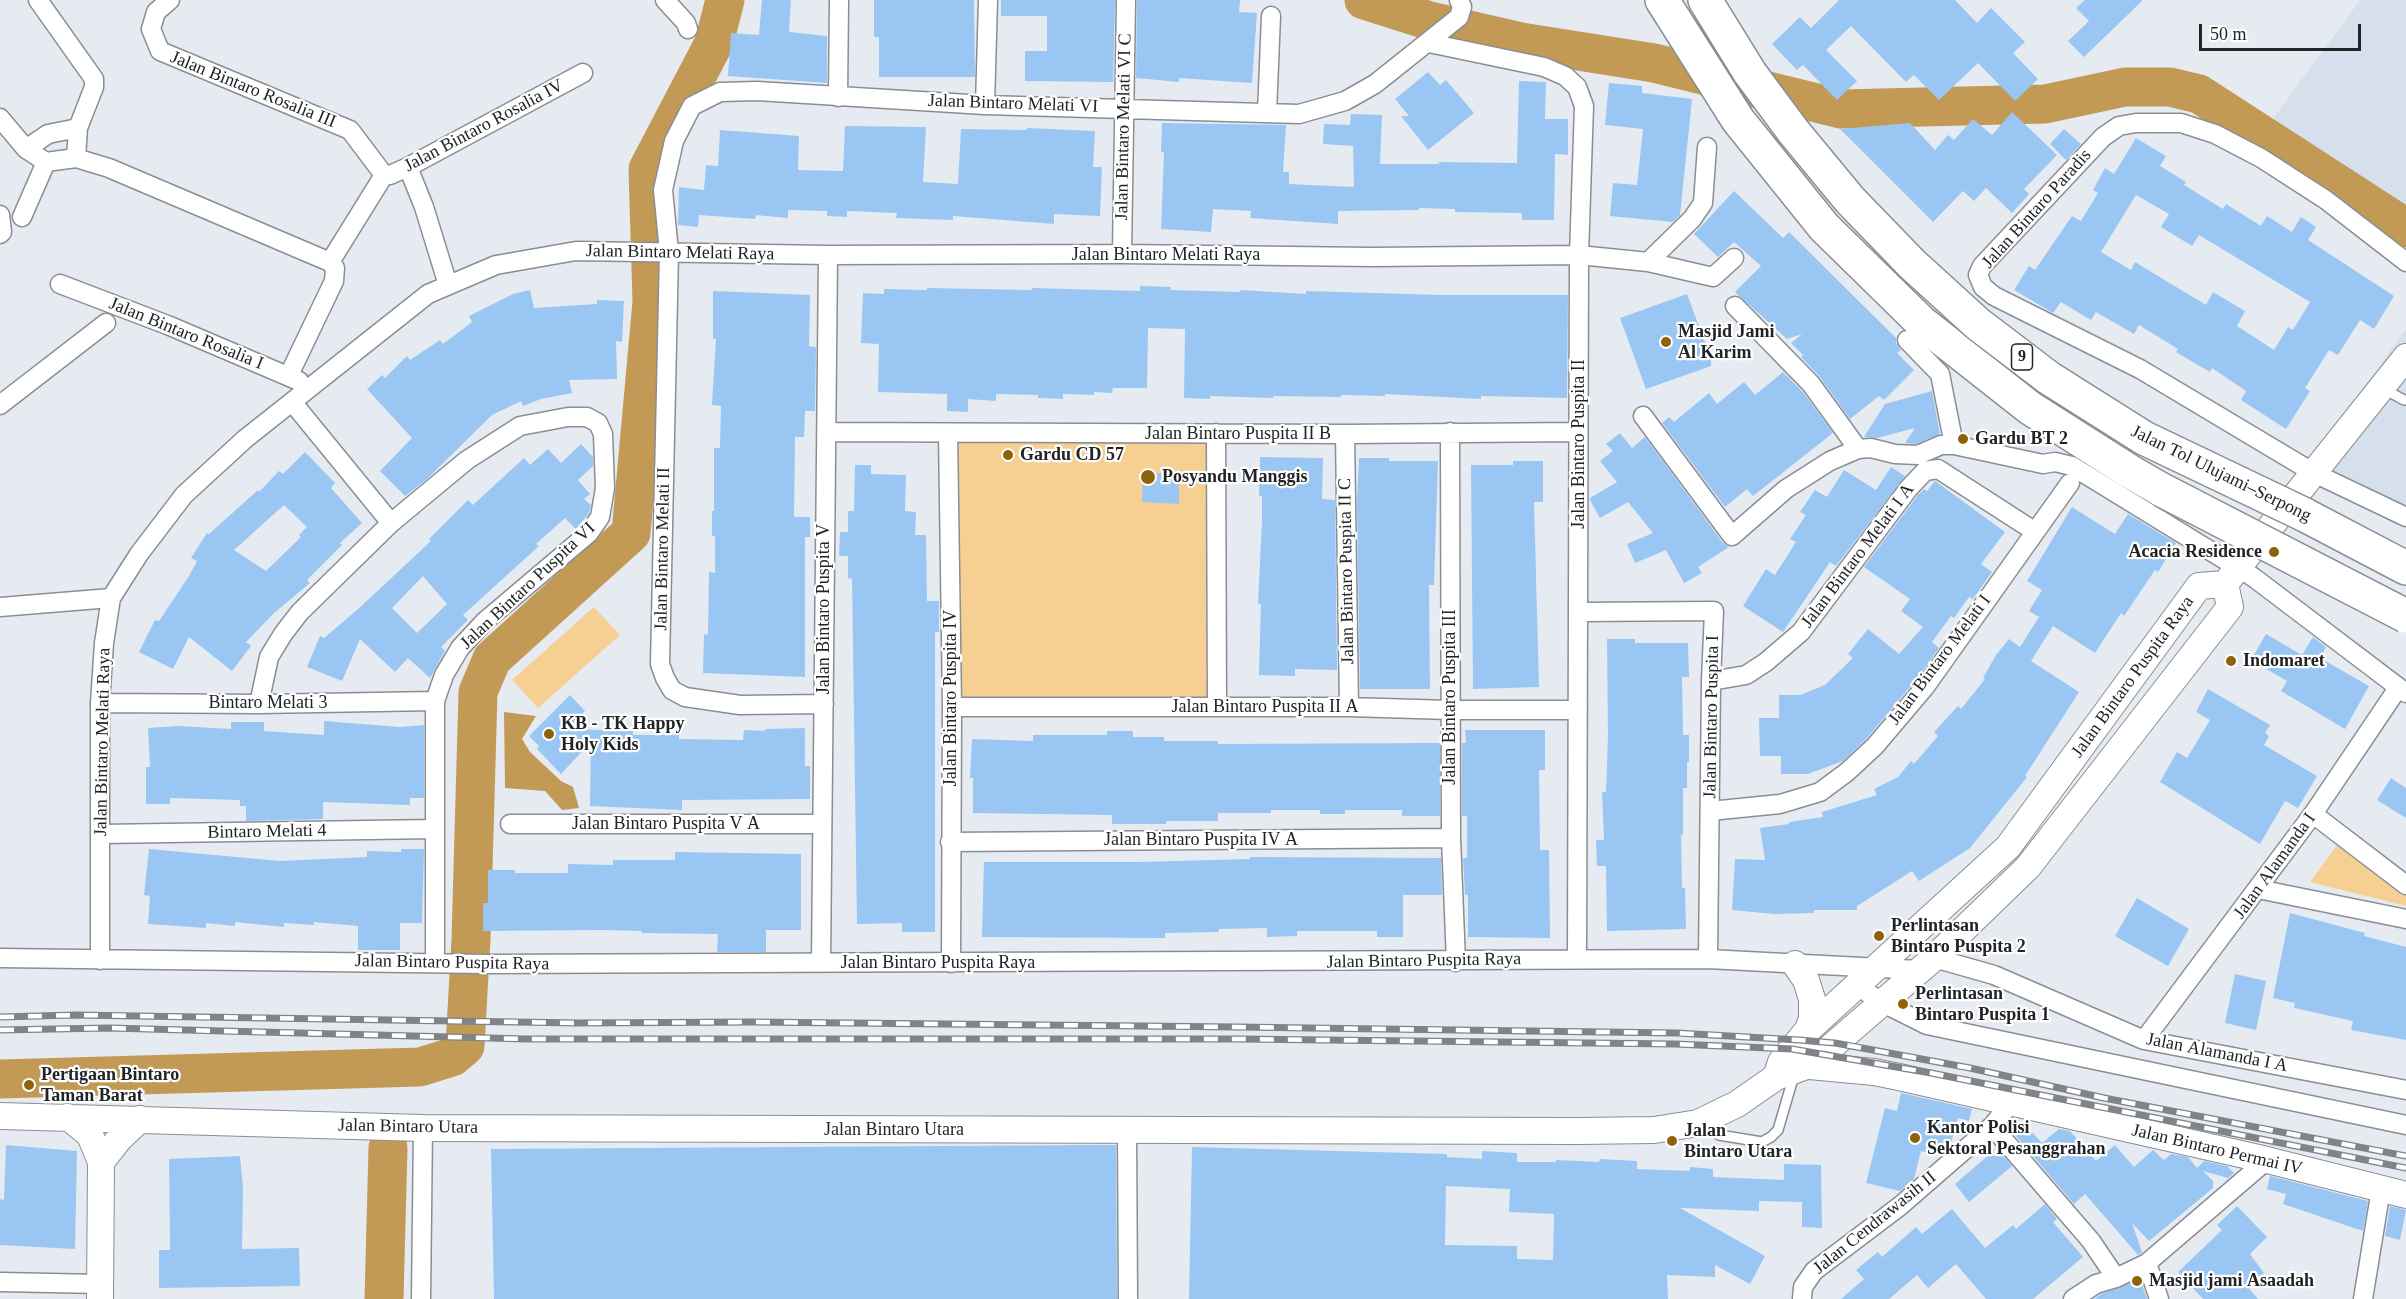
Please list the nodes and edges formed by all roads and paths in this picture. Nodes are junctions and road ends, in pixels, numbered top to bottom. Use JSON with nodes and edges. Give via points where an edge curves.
{"nodes":[{"id":1,"x":38,"y":0,"type":"edge"},
{"id":2,"x":170,"y":0,"type":"edge"},
{"id":3,"x":665,"y":0,"type":"edge"},
{"id":4,"x":839,"y":0,"type":"edge"},
{"id":5,"x":988,"y":0,"type":"edge"},
{"id":6,"x":1126,"y":0,"type":"edge"},
{"id":7,"x":1705,"y":0,"type":"edge"},
{"id":8,"x":1665,"y":5,"type":"edge"},
{"id":9,"x":1459,"y":8,"type":"edge"},
{"id":10,"x":1271,"y":16,"type":"dead end"},
{"id":11,"x":688,"y":29,"type":"dead end"},
{"id":12,"x":1433,"y":39,"type":"junction"},
{"id":13,"x":583,"y":73,"type":"dead end"},
{"id":14,"x":838,"y":97,"type":"junction"},
{"id":15,"x":985,"y":105,"type":"junction"},
{"id":16,"x":1124,"y":108,"type":"junction"},
{"id":17,"x":1267,"y":113,"type":"junction"},
{"id":18,"x":0,"y":118,"type":"edge"},
{"id":19,"x":78,"y":128,"type":"junction"},
{"id":20,"x":1707,"y":147,"type":"dead end"},
{"id":21,"x":26,"y":149,"type":"junction"},
{"id":22,"x":76,"y":158,"type":"junction"},
{"id":23,"x":46,"y":162,"type":"junction"},
{"id":24,"x":408,"y":167,"type":"junction"},
{"id":25,"x":384,"y":175,"type":"junction"},
{"id":26,"x":0,"y":215,"type":"edge"},
{"id":27,"x":22,"y":217,"type":"dead end"},
{"id":28,"x":0,"y":234,"type":"edge"},
{"id":29,"x":664,"y":251,"type":"junction"},
{"id":30,"x":828,"y":255,"type":"junction"},
{"id":31,"x":1122,"y":255,"type":"junction"},
{"id":32,"x":1579,"y":255,"type":"junction"},
{"id":33,"x":1734,"y":258,"type":"dead end"},
{"id":34,"x":330,"y":262,"type":"junction"},
{"id":35,"x":1648,"y":262,"type":"junction"},
{"id":36,"x":2406,"y":262,"type":"edge"},
{"id":37,"x":60,"y":284,"type":"dead end"},
{"id":38,"x":448,"y":285,"type":"junction"},
{"id":39,"x":1735,"y":306,"type":"dead end"},
{"id":40,"x":106,"y":323,"type":"dead end"},
{"id":41,"x":1907,"y":340,"type":"dead end"},
{"id":42,"x":2406,"y":357,"type":"edge"},
{"id":43,"x":289,"y":375,"type":"junction"},
{"id":44,"x":2382,"y":387,"type":"junction"},
{"id":45,"x":311,"y":388,"type":"junction"},
{"id":46,"x":2406,"y":399,"type":"edge"},
{"id":47,"x":293,"y":402,"type":"junction"},
{"id":48,"x":0,"y":405,"type":"edge"},
{"id":49,"x":1643,"y":416,"type":"dead end"},
{"id":50,"x":826,"y":432,"type":"junction"},
{"id":51,"x":1450,"y":432,"type":"junction"},
{"id":52,"x":1578,"y":432,"type":"junction"},
{"id":53,"x":1216,"y":433,"type":"junction"},
{"id":54,"x":948,"y":434,"type":"junction"},
{"id":55,"x":1345,"y":434,"type":"junction"},
{"id":56,"x":1954,"y":444,"type":"junction"},
{"id":57,"x":1858,"y":449,"type":"junction"},
{"id":58,"x":2314,"y":473,"type":"junction"},
{"id":59,"x":2070,"y":483,"type":"dead end"},
{"id":60,"x":2406,"y":517,"type":"edge"},
{"id":61,"x":392,"y":523,"type":"junction"},
{"id":62,"x":2034,"y":531,"type":"junction"},
{"id":63,"x":2406,"y":568,"type":"edge"},
{"id":64,"x":2232,"y":576,"type":"junction"},
{"id":65,"x":111,"y":598,"type":"junction"},
{"id":66,"x":0,"y":607,"type":"edge"},
{"id":67,"x":1580,"y":612,"type":"junction"},
{"id":68,"x":2406,"y":616,"type":"edge"},
{"id":69,"x":1711,"y":681,"type":"junction"},
{"id":70,"x":2402,"y":691,"type":"edge"},
{"id":71,"x":435,"y":701,"type":"junction"},
{"id":72,"x":100,"y":702,"type":"junction"},
{"id":73,"x":259,"y":704,"type":"junction"},
{"id":74,"x":824,"y":704,"type":"junction"},
{"id":75,"x":952,"y":707,"type":"junction"},
{"id":76,"x":1217,"y":707,"type":"junction"},
{"id":77,"x":1349,"y":707,"type":"junction"},
{"id":78,"x":1450,"y":710,"type":"junction"},
{"id":79,"x":1578,"y":710,"type":"junction"},
{"id":80,"x":1710,"y":811,"type":"junction"},
{"id":81,"x":2313,"y":814,"type":"junction"},
{"id":82,"x":510,"y":824,"type":"dead end"},
{"id":83,"x":822,"y":824,"type":"junction"},
{"id":84,"x":434,"y":829,"type":"junction"},
{"id":85,"x":100,"y":834,"type":"junction"},
{"id":86,"x":1451,"y":838,"type":"junction"},
{"id":87,"x":950,"y":842,"type":"junction"},
{"id":88,"x":2406,"y":885,"type":"edge"},
{"id":89,"x":2258,"y":890,"type":"junction"},
{"id":90,"x":2406,"y":919,"type":"edge"},
{"id":91,"x":0,"y":958,"type":"edge"},
{"id":92,"x":1577,"y":958,"type":"junction"},
{"id":93,"x":1708,"y":959,"type":"junction"},
{"id":94,"x":100,"y":960,"type":"junction"},
{"id":95,"x":444,"y":962,"type":"junction"},
{"id":96,"x":1456,"y":962,"type":"junction"},
{"id":97,"x":821,"y":963,"type":"junction"},
{"id":98,"x":951,"y":963,"type":"junction"},
{"id":99,"x":1799,"y":964,"type":"junction"},
{"id":100,"x":1926,"y":964,"type":"junction"},
{"id":101,"x":1876,"y":969,"type":"junction"},
{"id":102,"x":1858,"y":986,"type":"junction"},
{"id":103,"x":1881,"y":1002,"type":"junction"},
{"id":104,"x":1812,"y":1027,"type":"junction"},
{"id":105,"x":2144,"y":1040,"type":"junction"},
{"id":106,"x":1790,"y":1069,"type":"junction"},
{"id":107,"x":2406,"y":1090,"type":"edge"},
{"id":108,"x":2011,"y":1103,"type":"junction"},
{"id":109,"x":0,"y":1116,"type":"edge"},
{"id":110,"x":68,"y":1117,"type":"junction"},
{"id":111,"x":140,"y":1119,"type":"junction"},
{"id":112,"x":2406,"y":1125,"type":"edge"},
{"id":113,"x":1992,"y":1126,"type":"junction"},
{"id":114,"x":423,"y":1128,"type":"junction"},
{"id":115,"x":1127,"y":1131,"type":"junction"},
{"id":116,"x":1719,"y":1135,"type":"dead end"},
{"id":117,"x":2266,"y":1160,"type":"junction"},
{"id":118,"x":101,"y":1162,"type":"junction"},
{"id":119,"x":2381,"y":1189,"type":"junction"},
{"id":120,"x":2406,"y":1195,"type":"edge"},
{"id":121,"x":2148,"y":1263,"type":"junction"},
{"id":122,"x":2116,"y":1278,"type":"junction"},
{"id":123,"x":0,"y":1282,"type":"edge"},
{"id":124,"x":100,"y":1292,"type":"edge"},
{"id":125,"x":2083,"y":1296,"type":"edge"},
{"id":126,"x":421,"y":1299,"type":"edge"},
{"id":127,"x":1128,"y":1299,"type":"edge"},
{"id":128,"x":1802,"y":1299,"type":"edge"},
{"id":129,"x":2159,"y":1299,"type":"edge"},
{"id":130,"x":2363,"y":1299,"type":"edge"}],
"edges":[{"from":1,"to":19,"type":"street","via":[[94,79]]},
{"from":2,"to":25,"type":"street","name":"Jalan Bintaro Rosalia III","via":[[156,12],[151,29],[160,51],[350,130]]},
{"from":3,"to":11,"type":"street"},
{"from":4,"to":14,"type":"street"},
{"from":5,"to":15,"type":"street"},
{"from":6,"to":16,"type":"street","name":"Jalan Bintaro Melati VI C"},
{"from":7,"to":63,"type":"highway","name":"Jalan Tol Ulujami–Serpong","number":"9","bridge":true,"via":[[1750,73],[1850,200],[1978,324],[2049,378],[2144,438]]},
{"from":8,"to":68,"type":"highway","name":"Jalan Tol Ulujami–Serpong","number":"9","bridge":true,"via":[[1738,120],[1824,227],[1923,323],[2030,408],[2129,471]]},
{"from":9,"to":12,"type":"street","name":"Jalan Bintaro Melati VI"},
{"from":10,"to":17,"type":"street"},
{"from":12,"to":17,"type":"street","name":"Jalan Bintaro Melati VI","via":[[1375,84],[1345,101],[1299,114]]},
{"from":12,"to":32,"type":"street","name":"Jalan Bintaro Puspita II","via":[[1544,67],[1577,87],[1584,105]]},
{"from":13,"to":24,"type":"street","name":"Jalan Bintaro Rosalia IV"},
{"from":14,"to":15,"type":"street","name":"Jalan Bintaro Melati VI"},
{"from":14,"to":29,"type":"street","name":"Jalan Bintaro Melati VI","via":[[720,92],[692,106],[675,141],[663,190]]},
{"from":15,"to":16,"type":"street","name":"Jalan Bintaro Melati VI"},
{"from":16,"to":17,"type":"street","name":"Jalan Bintaro Melati VI"},
{"from":16,"to":31,"type":"street","name":"Jalan Bintaro Melati VI C"},
{"from":18,"to":21,"type":"street"},
{"from":19,"to":21,"type":"street","via":[[48,134]]},
{"from":19,"to":22,"type":"street"},
{"from":20,"to":35,"type":"street","via":[[1703,203]]},
{"from":21,"to":23,"type":"street"},
{"from":22,"to":23,"type":"street"},
{"from":22,"to":34,"type":"street","via":[[109,168]]},
{"from":23,"to":27,"type":"street"},
{"from":24,"to":25,"type":"street","name":"Jalan Bintaro Rosalia IV"},
{"from":24,"to":38,"type":"street"},
{"from":25,"to":34,"type":"street"},
{"from":26,"to":28,"type":"street"},
{"from":29,"to":30,"type":"street","name":"Jalan Bintaro Melati Raya"},
{"from":29,"to":38,"type":"street","name":"Jalan Bintaro Melati Raya","via":[[576,251],[496,266]]},
{"from":29,"to":74,"type":"street","name":"Jalan Bintaro Melati II","via":[[660,664],[672,690],[685,697],[740,705]]},
{"from":30,"to":31,"type":"street","name":"Jalan Bintaro Melati Raya"},
{"from":30,"to":50,"type":"street","name":"Jalan Bintaro Puspita V"},
{"from":31,"to":32,"type":"street","name":"Jalan Bintaro Melati Raya"},
{"from":32,"to":35,"type":"street","name":"Jalan Bintaro Melati Raya"},
{"from":32,"to":52,"type":"street","name":"Jalan Bintaro Puspita II"},
{"from":33,"to":35,"type":"street","name":"Jalan Bintaro Melati Raya","via":[[1713,277]]},
{"from":34,"to":43,"type":"street","via":[[334,281]]},
{"from":36,"to":58,"type":"street","name":"Jalan Bintaro Paradis","via":[[2326,200],[2215,134],[2181,123],[2136,123],[2119,126],[2103,137],[1978,274],[1983,287],[1994,296],[2140,369]]},
{"from":37,"to":43,"type":"street","name":"Jalan Bintaro Rosalia I"},
{"from":38,"to":45,"type":"street","name":"Jalan Bintaro Melati Raya","via":[[428,294]]},
{"from":39,"to":57,"type":"street","via":[[1810,384]]},
{"from":40,"to":48,"type":"street","name":"Jalan Bintaro Rosalia I"},
{"from":41,"to":56,"type":"street","via":[[1940,374]]},
{"from":42,"to":44,"type":"main road"},
{"from":43,"to":45,"type":"street","name":"Jalan Bintaro Rosalia I"},
{"from":44,"to":46,"type":"lane"},
{"from":44,"to":58,"type":"main road"},
{"from":45,"to":47,"type":"street","name":"Jalan Bintaro Melati Raya"},
{"from":47,"to":61,"type":"street"},
{"from":47,"to":65,"type":"street","name":"Jalan Bintaro Melati Raya","via":[[245,439],[184,495]]},
{"from":49,"to":57,"type":"street","via":[[1732,536],[1786,489],[1830,461]]},
{"from":50,"to":54,"type":"street","name":"Jalan Bintaro Puspita II B"},
{"from":50,"to":74,"type":"street","name":"Jalan Bintaro Puspita V"},
{"from":51,"to":52,"type":"street","name":"Jalan Bintaro Puspita II B"},
{"from":51,"to":55,"type":"street","name":"Jalan Bintaro Puspita II B"},
{"from":51,"to":78,"type":"street","name":"Jalan Bintaro Puspita III"},
{"from":52,"to":67,"type":"street","name":"Jalan Bintaro Puspita II"},
{"from":53,"to":54,"type":"street","name":"Jalan Bintaro Puspita II B"},
{"from":53,"to":55,"type":"street","name":"Jalan Bintaro Puspita II B"},
{"from":53,"to":76,"type":"street"},
{"from":54,"to":75,"type":"street","name":"Jalan Bintaro Puspita IV"},
{"from":55,"to":77,"type":"street","name":"Jalan Bintaro Puspita II C"},
{"from":56,"to":57,"type":"street","via":[[1918,455]]},
{"from":56,"to":64,"type":"street","name":"Jalan Alamanda I","via":[[2043,464],[2072,466]]},
{"from":58,"to":60,"type":"street"},
{"from":58,"to":64,"type":"main road"},
{"from":59,"to":62,"type":"street","name":"Jalan Bintaro Melati I"},
{"from":61,"to":71,"type":"street","name":"Jalan Bintaro Puspita VI","via":[[467,460],[520,426],[587,417],[598,423],[603,434],[605,488],[600,517],[589,533],[485,621],[460,648]]},
{"from":61,"to":73,"type":"street","via":[[282,634],[269,657]]},
{"from":62,"to":69,"type":"street","name":"Jalan Bintaro Melati I A","via":[[1938,469],[1925,471],[1802,632],[1746,675]]},
{"from":62,"to":80,"type":"street","name":"Jalan Bintaro Melati I","via":[[1925,687],[1875,746],[1847,772],[1820,792],[1780,804]]},
{"from":64,"to":70,"type":"street","name":"Jalan Alamanda I","via":[[2295,607]]},
{"from":64,"to":100,"type":"main road","name":"Jalan Bintaro Puspita Raya","via":[[2230,607],[2043,849]]},
{"from":64,"to":101,"type":"main road","name":"Jalan Bintaro Puspita Raya","via":[[2199,586],[2008,847]]},
{"from":65,"to":66,"type":"street"},
{"from":65,"to":72,"type":"street","name":"Jalan Bintaro Melati Raya"},
{"from":67,"to":69,"type":"street","name":"Jalan Bintaro Puspita I","via":[[1714,611]]},
{"from":67,"to":79,"type":"street","name":"Jalan Bintaro Puspita II"},
{"from":69,"to":80,"type":"street","name":"Jalan Bintaro Puspita I"},
{"from":70,"to":81,"type":"street","name":"Jalan Alamanda I"},
{"from":71,"to":73,"type":"street","name":"Bintaro Melati 3"},
{"from":71,"to":84,"type":"street","name":"Jalan Bintaro Puspita VI"},
{"from":72,"to":73,"type":"street","name":"Bintaro Melati 3"},
{"from":72,"to":85,"type":"street","name":"Jalan Bintaro Melati Raya"},
{"from":74,"to":83,"type":"street","name":"Jalan Bintaro Puspita V"},
{"from":75,"to":76,"type":"street","name":"Jalan Bintaro Puspita II A"},
{"from":75,"to":87,"type":"street","name":"Jalan Bintaro Puspita IV"},
{"from":76,"to":77,"type":"street","name":"Jalan Bintaro Puspita II A"},
{"from":77,"to":78,"type":"street","name":"Jalan Bintaro Puspita II A"},
{"from":78,"to":79,"type":"street","name":"Jalan Bintaro Puspita II A"},
{"from":78,"to":86,"type":"street","name":"Jalan Bintaro Puspita III"},
{"from":79,"to":92,"type":"street","name":"Jalan Bintaro Puspita II"},
{"from":80,"to":93,"type":"street","name":"Jalan Bintaro Puspita I"},
{"from":81,"to":88,"type":"street"},
{"from":81,"to":89,"type":"street","name":"Jalan Alamanda I"},
{"from":82,"to":83,"type":"street","name":"Jalan Bintaro Puspita V A"},
{"from":83,"to":97,"type":"street","name":"Jalan Bintaro Puspita V"},
{"from":84,"to":85,"type":"street","name":"Bintaro Melati 4"},
{"from":84,"to":95,"type":"street","name":"Jalan Bintaro Puspita VI"},
{"from":85,"to":94,"type":"street","name":"Jalan Bintaro Melati Raya"},
{"from":86,"to":87,"type":"street","name":"Jalan Bintaro Puspita IV A"},
{"from":86,"to":96,"type":"street","name":"Jalan Bintaro Puspita III"},
{"from":87,"to":98,"type":"street","name":"Jalan Bintaro Puspita IV"},
{"from":89,"to":90,"type":"street"},
{"from":89,"to":105,"type":"street","name":"Jalan Alamanda I"},
{"from":91,"to":94,"type":"street","name":"Jalan Bintaro Puspita Raya"},
{"from":92,"to":93,"type":"street","name":"Jalan Bintaro Puspita Raya"},
{"from":92,"to":96,"type":"street","name":"Jalan Bintaro Puspita Raya"},
{"from":93,"to":99,"type":"street","name":"Jalan Bintaro Puspita Raya"},
{"from":94,"to":95,"type":"street","name":"Jalan Bintaro Puspita Raya"},
{"from":95,"to":97,"type":"street","name":"Jalan Bintaro Puspita Raya"},
{"from":96,"to":98,"type":"street","name":"Jalan Bintaro Puspita Raya"},
{"from":97,"to":98,"type":"street","name":"Jalan Bintaro Puspita Raya"},
{"from":99,"to":101,"type":"street","name":"Jalan Bintaro Puspita Raya"},
{"from":99,"to":104,"type":"main road","via":[[1812,999]]},
{"from":100,"to":101,"type":"street","name":"Jalan Bintaro Puspita Raya"},
{"from":100,"to":103,"type":"main road","name":"Jalan Bintaro Puspita Raya"},
{"from":100,"to":105,"type":"street","name":"Jalan Alamanda I A","via":[[1995,975]]},
{"from":101,"to":102,"type":"main road","name":"Jalan Bintaro Puspita Raya"},
{"from":102,"to":103,"type":"street"},
{"from":102,"to":104,"type":"main road","name":"Jalan Bintaro Puspita Raya"},
{"from":103,"to":106,"type":"main road","name":"Jalan Bintaro Puspita Raya","via":[[1840,1040]]},
{"from":103,"to":112,"type":"street","via":[[1946,1030]]},
{"from":104,"to":106,"type":"main road","name":"Jalan Bintaro Puspita Raya"},
{"from":105,"to":107,"type":"street","name":"Jalan Alamanda I A"},
{"from":106,"to":108,"type":"main road","name":"Jalan Bintaro Permai IV","via":[[1882,1073]]},
{"from":106,"to":115,"type":"main road","name":"Jalan Bintaro Utara","via":[[1737,1104],[1698,1123],[1654,1130]]},
{"from":106,"to":116,"type":"lane","via":[[1778,1130],[1771,1137],[1762,1142]]},
{"from":108,"to":113,"type":"street","name":"Jalan Cendrawasih II"},
{"from":108,"to":117,"type":"main road","name":"Jalan Bintaro Permai IV"},
{"from":109,"to":110,"type":"main road","name":"Jalan Bintaro Utara"},
{"from":110,"to":111,"type":"main road","name":"Jalan Bintaro Utara"},
{"from":110,"to":118,"type":"main road","via":[[90,1136]]},
{"from":111,"to":114,"type":"main road","name":"Jalan Bintaro Utara"},
{"from":111,"to":118,"type":"main road"},
{"from":113,"to":122,"type":"street","via":[[2091,1241]]},
{"from":113,"to":128,"type":"street","name":"Jalan Cendrawasih II","via":[[1900,1206],[1814,1271],[1803,1287]]},
{"from":114,"to":115,"type":"main road","name":"Jalan Bintaro Utara"},
{"from":114,"to":126,"type":"street"},
{"from":115,"to":127,"type":"street"},
{"from":117,"to":119,"type":"main road","name":"Jalan Bintaro Permai IV"},
{"from":117,"to":121,"type":"street"},
{"from":118,"to":124,"type":"main road"},
{"from":119,"to":120,"type":"main road","name":"Jalan Bintaro Permai IV"},
{"from":119,"to":130,"type":"street"},
{"from":121,"to":122,"type":"street"},
{"from":121,"to":129,"type":"street"},
{"from":122,"to":125,"type":"street"},
{"from":123,"to":124,"type":"street"}]}
